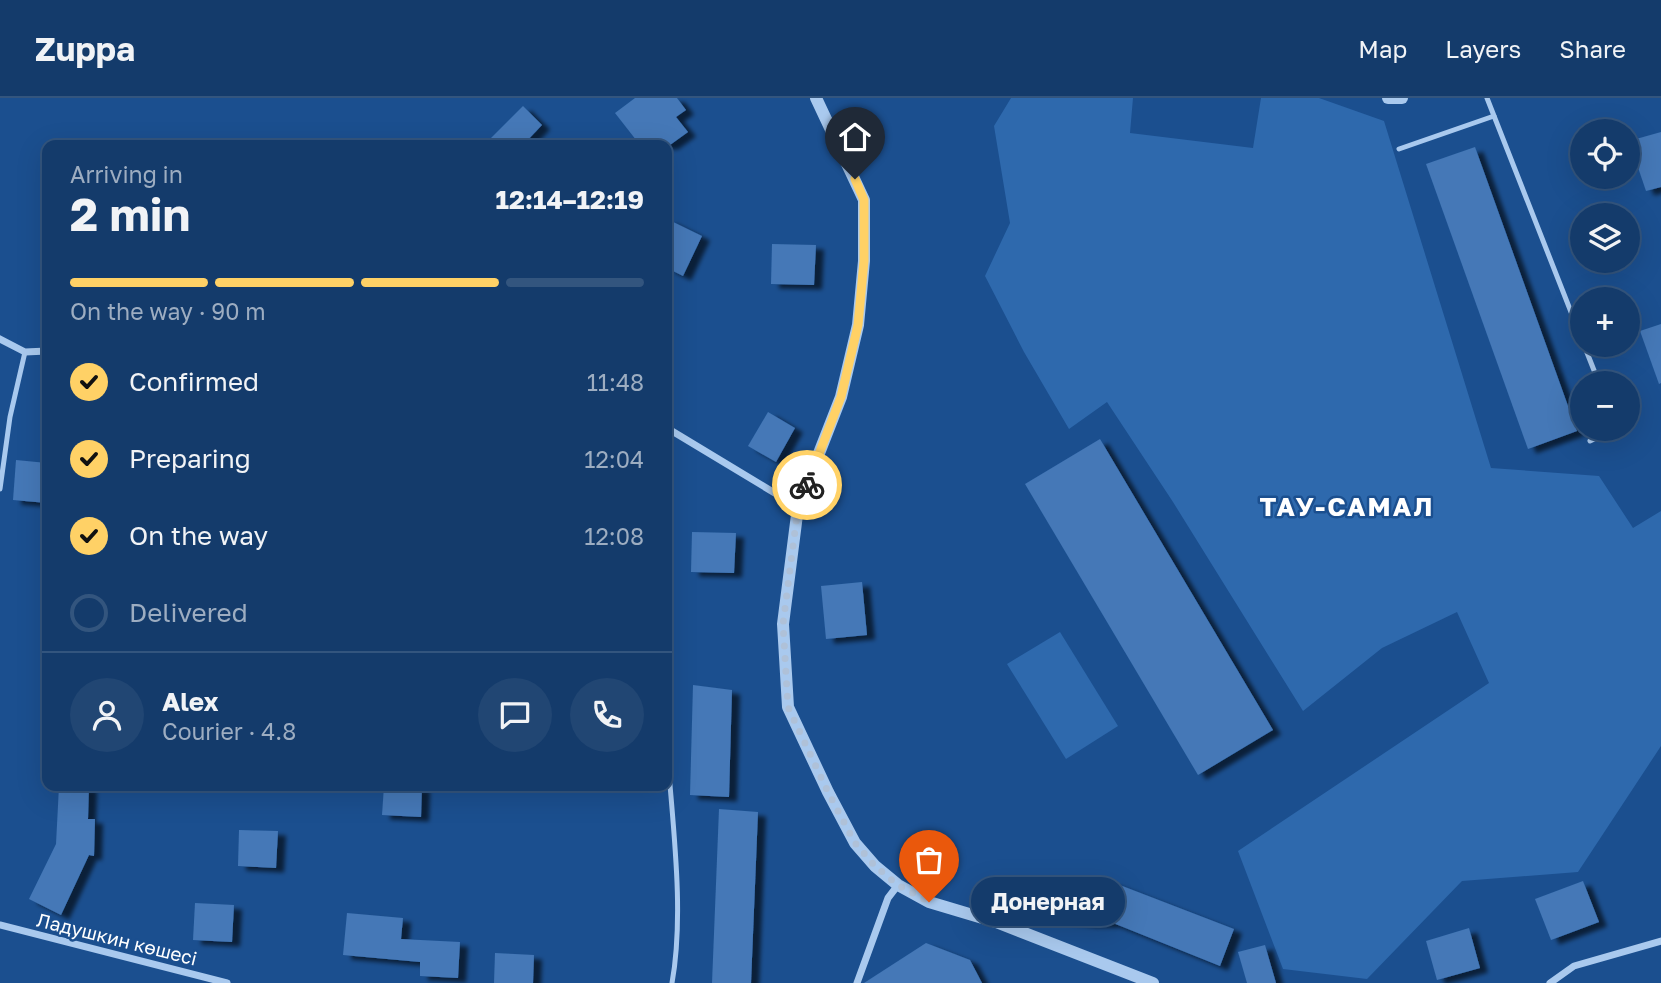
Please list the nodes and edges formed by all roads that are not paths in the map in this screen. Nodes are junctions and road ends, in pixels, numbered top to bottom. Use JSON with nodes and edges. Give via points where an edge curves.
{"nodes":[{"id":1,"x":816,"y":98,"type":"edge"},
{"id":2,"x":1388,"y":98,"type":"edge"},
{"id":3,"x":1402,"y":98,"type":"edge"},
{"id":4,"x":1488,"y":98,"type":"edge"},
{"id":5,"x":1494,"y":116,"type":"junction"},
{"id":6,"x":1399,"y":149,"type":"dead end"},
{"id":7,"x":1570,"y":310,"type":"edge"},
{"id":8,"x":0,"y":339,"type":"edge"},
{"id":9,"x":42,"y":351,"type":"edge"},
{"id":10,"x":25,"y":352,"type":"junction"},
{"id":11,"x":672,"y":431,"type":"edge"},
{"id":12,"x":0,"y":489,"type":"edge"},
{"id":13,"x":798,"y":507,"type":"junction"},
{"id":14,"x":670,"y":791,"type":"edge"},
{"id":15,"x":898,"y":885,"type":"junction"},
{"id":16,"x":0,"y":925,"type":"edge"},
{"id":17,"x":1661,"y":941,"type":"edge"},
{"id":18,"x":227,"y":983,"type":"edge"},
{"id":19,"x":672,"y":983,"type":"edge"},
{"id":20,"x":857,"y":983,"type":"edge"},
{"id":21,"x":1153,"y":983,"type":"edge"},
{"id":22,"x":1550,"y":983,"type":"edge"}],
"edges":[{"from":1,"to":13,"type":"street","via":[[864,200],[864,261],[858,325],[841,397]]},
{"from":2,"to":3,"type":"street"},
{"from":4,"to":5,"type":"lane"},
{"from":5,"to":6,"type":"lane"},
{"from":5,"to":7,"type":"lane"},
{"from":8,"to":10,"type":"street"},
{"from":9,"to":10,"type":"street"},
{"from":10,"to":12,"type":"lane"},
{"from":11,"to":13,"type":"street"},
{"from":13,"to":15,"type":"street","via":[[783,624],[788,707],[855,843]]},
{"from":14,"to":19,"type":"lane","via":[[678,914]]},
{"from":15,"to":20,"type":"street","via":[[888,898]]},
{"from":15,"to":21,"type":"street","via":[[929,902],[996,922]]},
{"from":16,"to":18,"type":"street","name":"Ладушкин көшесі"},
{"from":17,"to":22,"type":"street","via":[[1574,966]]}]}
